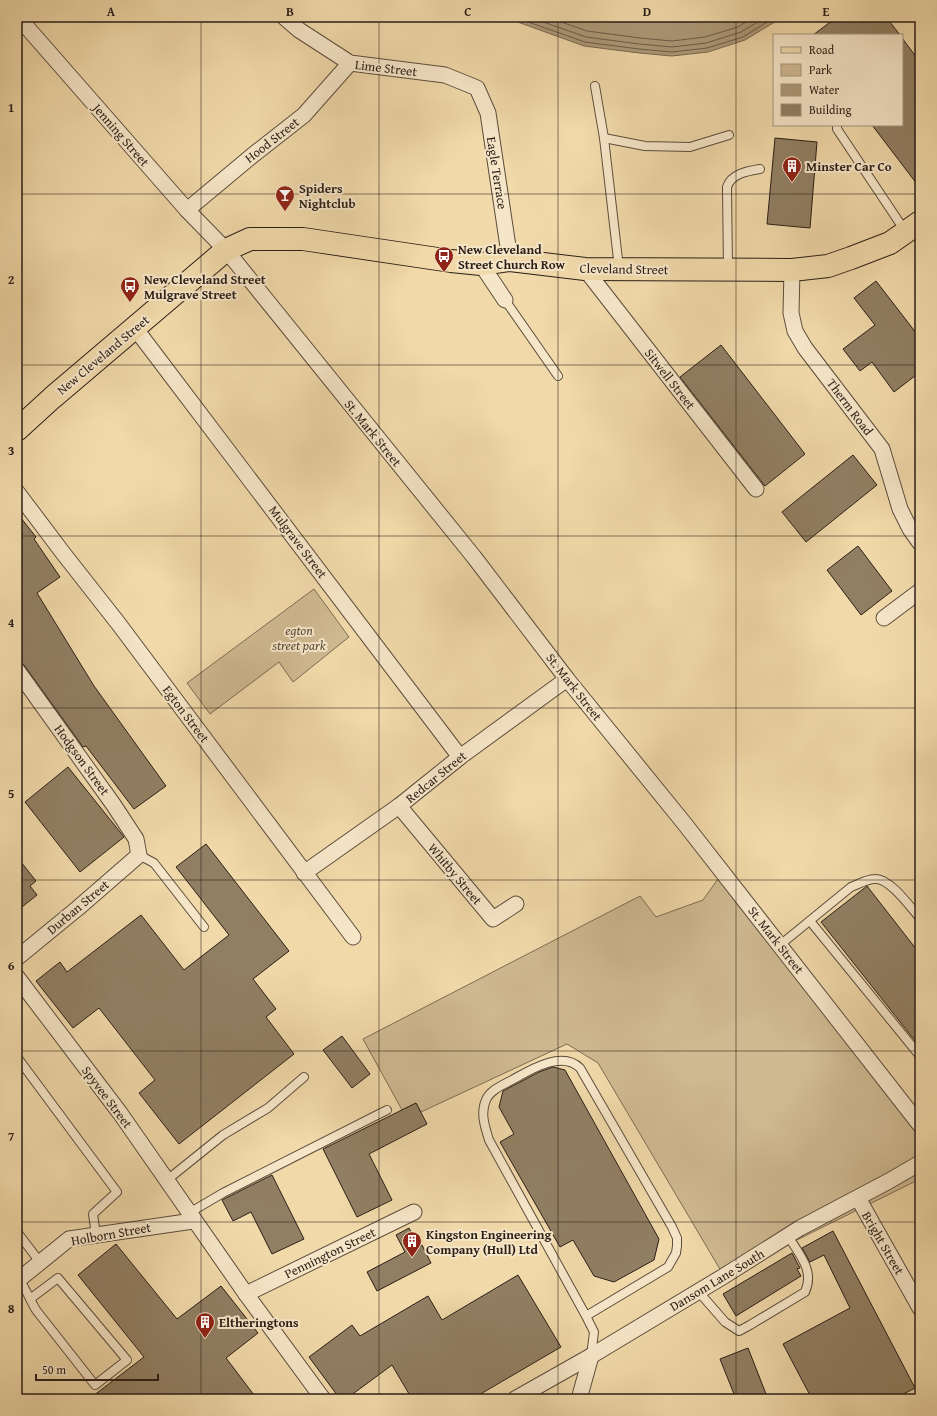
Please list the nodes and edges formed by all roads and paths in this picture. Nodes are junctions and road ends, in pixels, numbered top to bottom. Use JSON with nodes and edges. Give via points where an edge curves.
{"nodes":[{"id":1,"x":18,"y":17,"type":"edge"},
{"id":2,"x":284,"y":17,"type":"edge"},
{"id":3,"x":350,"y":64,"type":"junction"},
{"id":4,"x":595,"y":86,"type":"dead end"},
{"id":5,"x":477,"y":88,"type":"joint"},
{"id":6,"x":837,"y":126,"type":"edge"},
{"id":7,"x":730,"y":135,"type":"dead end"},
{"id":8,"x":604,"y":138,"type":"junction"},
{"id":9,"x":760,"y":169,"type":"dead end"},
{"id":10,"x":187,"y":210,"type":"junction"},
{"id":11,"x":913,"y":227,"type":"edge"},
{"id":12,"x":226,"y":250,"type":"junction"},
{"id":13,"x":510,"y":260,"type":"junction"},
{"id":14,"x":481,"y":264,"type":"junction"},
{"id":15,"x":585,"y":269,"type":"junction"},
{"id":16,"x":619,"y":269,"type":"junction"},
{"id":17,"x":728,"y":270,"type":"junction"},
{"id":18,"x":792,"y":270,"type":"junction"},
{"id":19,"x":505,"y":300,"type":"joint"},
{"id":20,"x":136,"y":328,"type":"junction"},
{"id":21,"x":558,"y":376,"type":"dead end"},
{"id":22,"x":17,"y":430,"type":"edge"},
{"id":23,"x":756,"y":489,"type":"dead end"},
{"id":24,"x":17,"y":492,"type":"edge"},
{"id":25,"x":920,"y":543,"type":"edge"},
{"id":26,"x":920,"y":591,"type":"edge"},
{"id":27,"x":884,"y":618,"type":"dead end"},
{"id":28,"x":17,"y":670,"type":"edge"},
{"id":29,"x":567,"y":679,"type":"junction"},
{"id":30,"x":460,"y":757,"type":"junction"},
{"id":31,"x":399,"y":806,"type":"junction"},
{"id":32,"x":139,"y":854,"type":"junction"},
{"id":33,"x":304,"y":873,"type":"junction"},
{"id":34,"x":516,"y":904,"type":"dead end"},
{"id":35,"x":920,"y":918,"type":"edge"},
{"id":36,"x":810,"y":921,"type":"junction"},
{"id":37,"x":204,"y":927,"type":"dead end"},
{"id":38,"x":353,"y":937,"type":"dead end"},
{"id":39,"x":780,"y":945,"type":"junction"},
{"id":40,"x":17,"y":958,"type":"edge"},
{"id":41,"x":17,"y":977,"type":"edge"},
{"id":42,"x":920,"y":1056,"type":"edge"},
{"id":43,"x":17,"y":1057,"type":"edge"},
{"id":44,"x":304,"y":1077,"type":"dead end"},
{"id":45,"x":387,"y":1110,"type":"dead end"},
{"id":46,"x":920,"y":1125,"type":"edge"},
{"id":47,"x":920,"y":1163,"type":"edge"},
{"id":48,"x":167,"y":1180,"type":"junction"},
{"id":49,"x":858,"y":1198,"type":"junction"},
{"id":50,"x":414,"y":1212,"type":"dead end"},
{"id":51,"x":191,"y":1217,"type":"junction"},
{"id":52,"x":17,"y":1232,"type":"edge"},
{"id":53,"x":96,"y":1235,"type":"junction"},
{"id":54,"x":788,"y":1236,"type":"junction"},
{"id":55,"x":40,"y":1262,"type":"junction"},
{"id":56,"x":18,"y":1280,"type":"edge"},
{"id":57,"x":698,"y":1292,"type":"junction"},
{"id":58,"x":246,"y":1294,"type":"junction"},
{"id":59,"x":30,"y":1299,"type":"junction"},
{"id":60,"x":920,"y":1308,"type":"edge"},
{"id":61,"x":586,"y":1316,"type":"junction"},
{"id":62,"x":591,"y":1356,"type":"junction"},
{"id":63,"x":323,"y":1399,"type":"edge"},
{"id":64,"x":515,"y":1399,"type":"edge"},
{"id":65,"x":579,"y":1399,"type":"edge"}],
"edges":[{"from":1,"to":10,"type":"street","name":"Jenning Street"},
{"from":2,"to":3,"type":"street","name":"Lime Street"},
{"from":3,"to":5,"type":"street","name":"Lime Street","via":[[445,75]]},
{"from":3,"to":10,"type":"street","name":"Hood Street","via":[[304,115]]},
{"from":4,"to":8,"type":"lane"},
{"from":5,"to":13,"type":"street","name":"Eagle Terrace","via":[[488,113]]},
{"from":6,"to":11,"type":"lane"},
{"from":7,"to":8,"type":"lane","via":[[690,147],[645,146]]},
{"from":8,"to":16,"type":"lane"},
{"from":9,"to":17,"type":"lane","via":[[750,170],[732,178],[727,187]]},
{"from":10,"to":12,"type":"street","name":"Jenning Street"},
{"from":11,"to":18,"type":"main road","name":"Cleveland Street","via":[[890,243],[851,258],[828,266]]},
{"from":12,"to":14,"type":"main road","name":"Cleveland Street","via":[[250,239],[303,239]]},
{"from":12,"to":20,"type":"main road","name":"New Cleveland Street"},
{"from":12,"to":29,"type":"street","name":"St. Mark Street","via":[[474,557]]},
{"from":13,"to":14,"type":"main road","name":"Cleveland Street"},
{"from":13,"to":15,"type":"main road","name":"Cleveland Street"},
{"from":14,"to":19,"type":"street"},
{"from":15,"to":16,"type":"main road","name":"Cleveland Street"},
{"from":15,"to":23,"type":"street","name":"Sitwell Street"},
{"from":16,"to":17,"type":"main road","name":"Cleveland Street"},
{"from":17,"to":18,"type":"main road","name":"Cleveland Street"},
{"from":18,"to":25,"type":"street","name":"Therm Road","via":[[791,313],[795,331],[882,450],[900,509]]},
{"from":19,"to":21,"type":"lane"},
{"from":20,"to":22,"type":"main road","name":"New Cleveland Street"},
{"from":20,"to":30,"type":"street","name":"Mulgrave Street"},
{"from":24,"to":33,"type":"street","name":"Egton Street","via":[[222,760]]},
{"from":26,"to":27,"type":"street"},
{"from":28,"to":32,"type":"street","name":"Hodgson Street","via":[[113,804],[136,839]]},
{"from":29,"to":30,"type":"street","name":"Redcar Street"},
{"from":29,"to":39,"type":"street","name":"St. Mark Street"},
{"from":30,"to":31,"type":"street","name":"Redcar Street"},
{"from":31,"to":33,"type":"street","name":"Redcar Street"},
{"from":31,"to":34,"type":"street","name":"Whitby Street","via":[[492,920]]},
{"from":32,"to":37,"type":"lane","via":[[154,863]]},
{"from":32,"to":40,"type":"street","name":"Durban Street"},
{"from":33,"to":38,"type":"street","name":"Egton Street"},
{"from":35,"to":36,"type":"lane","via":[[889,884],[877,878],[851,887]]},
{"from":36,"to":39,"type":"lane"},
{"from":36,"to":42,"type":"lane"},
{"from":39,"to":46,"type":"street","name":"St. Mark Street"},
{"from":41,"to":48,"type":"street","name":"Spyvee Street","via":[[120,1113]]},
{"from":43,"to":53,"type":"lane","via":[[118,1192],[93,1214]]},
{"from":44,"to":48,"type":"lane","via":[[268,1108],[223,1135]]},
{"from":45,"to":51,"type":"lane","via":[[223,1193]]},
{"from":47,"to":49,"type":"street","name":"Dansom Lane South"},
{"from":48,"to":51,"type":"street","name":"Spyvee Street"},
{"from":49,"to":54,"type":"street","name":"Dansom Lane South"},
{"from":49,"to":60,"type":"street","name":"Bright Street"},
{"from":50,"to":58,"type":"street","name":"Pennington Street"},
{"from":51,"to":53,"type":"street","name":"Holborn Street"},
{"from":51,"to":58,"type":"street","name":"Spyvee Street"},
{"from":52,"to":55,"type":"lane"},
{"from":53,"to":55,"type":"street","name":"Holborn Street","via":[[69,1238]]},
{"from":54,"to":57,"type":"street","name":"Dansom Lane South"},
{"from":54,"to":57,"type":"lane","via":[[808,1270],[809,1284],[805,1292],[739,1331],[725,1322]]},
{"from":55,"to":56,"type":"street","name":"Holborn Street"},
{"from":56,"to":59,"type":"lane"},
{"from":57,"to":62,"type":"street","name":"Dansom Lane South"},
{"from":58,"to":63,"type":"street","name":"Spyvee Street"},
{"from":59,"to":59,"type":"lane","via":[[95,1385],[127,1360],[58,1278]]},
{"from":61,"to":61,"type":"lane","via":[[668,1267],[676,1253],[677,1238],[580,1068],[576,1064],[559,1062],[538,1066],[493,1091],[486,1100],[484,1127]]},
{"from":61,"to":62,"type":"lane","via":[[594,1332]]},
{"from":62,"to":64,"type":"street","name":"Dansom Lane South"},
{"from":62,"to":65,"type":"street"}]}
